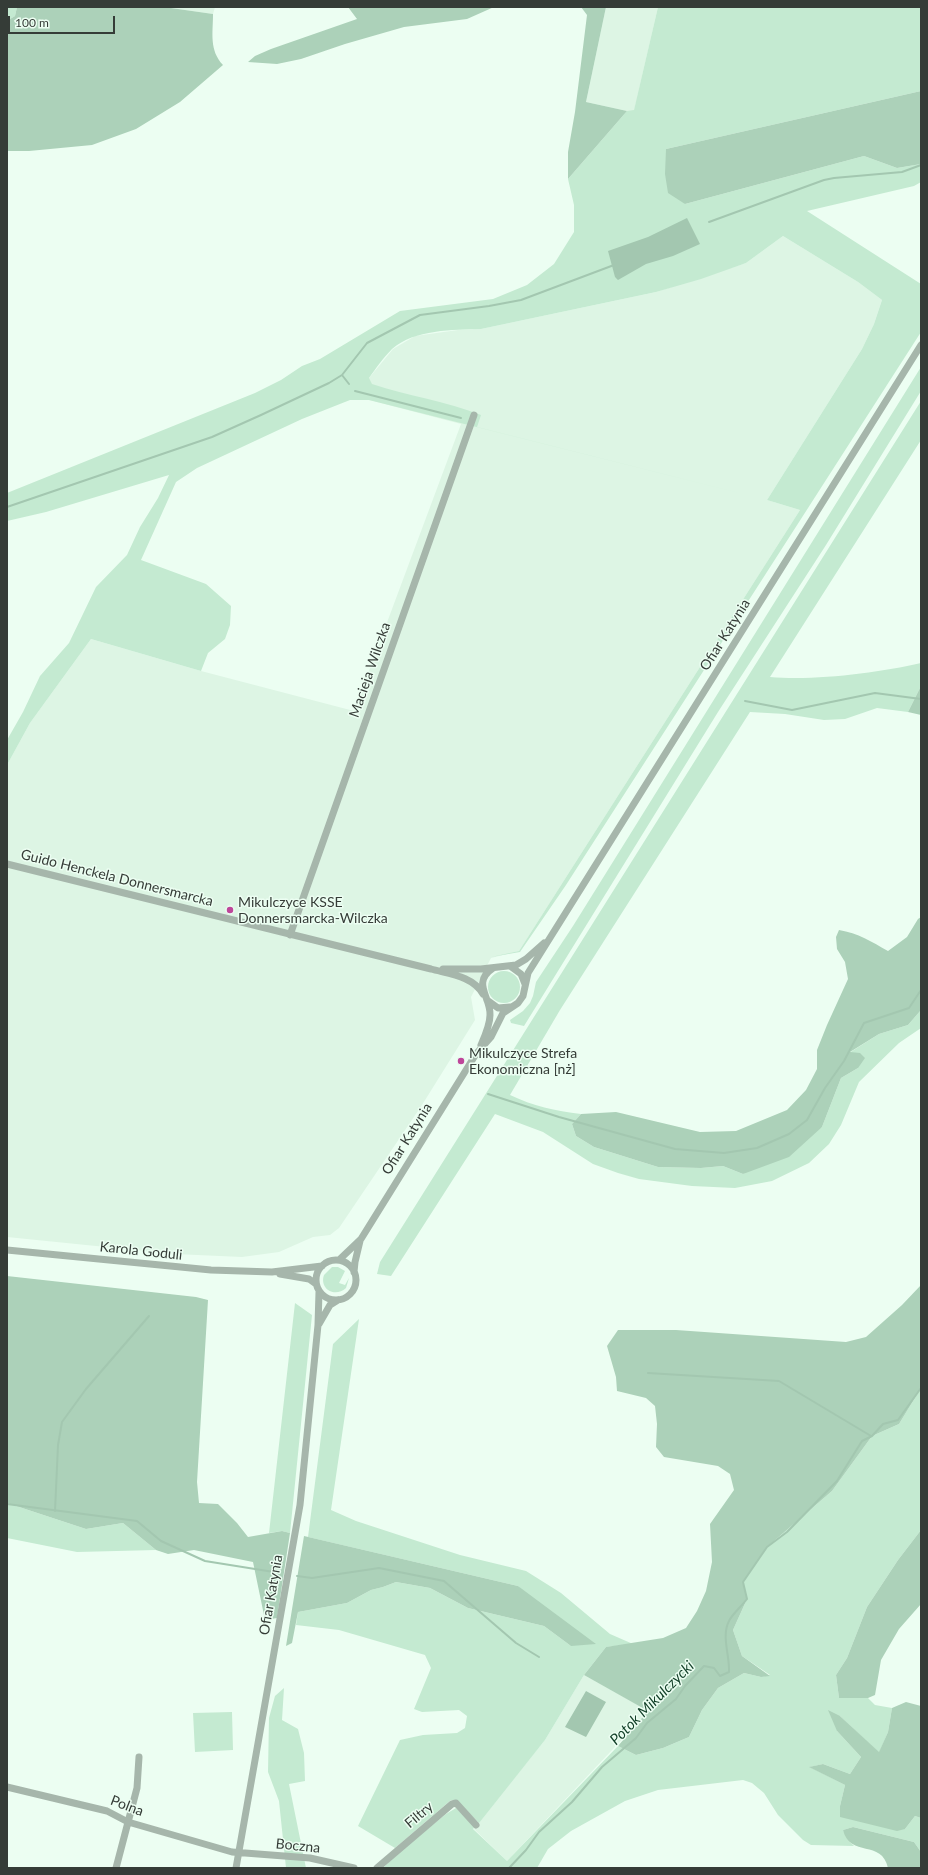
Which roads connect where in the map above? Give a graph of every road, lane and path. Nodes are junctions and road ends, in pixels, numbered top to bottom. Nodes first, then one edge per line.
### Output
1 (921, 345) edge
2 (474, 415) dead end
3 (7, 864) edge
4 (290, 934) junction
5 (549, 938) junction
6 (510, 966) junction
7 (495, 967) junction
8 (431, 969) junction
9 (525, 984) junction
10 (485, 997) junction
11 (512, 1007) junction
12 (476, 1054) junction
13 (361, 1239) junction
14 (7, 1250) edge
15 (339, 1260) junction
16 (322, 1266) junction
17 (272, 1272) junction
18 (354, 1272) junction
19 (316, 1284) junction
20 (319, 1292) junction
21 (339, 1300) junction
22 (318, 1325) junction
23 (139, 1757) dead end
24 (7, 1787) edge
25 (128, 1822) junction
26 (476, 1825) dead end
27 (238, 1853) junction
28 (116, 1868) edge
29 (236, 1868) edge
30 (354, 1868) edge
31 (377, 1868) edge

1 - 5 street, Ofiar Katynia
2 - 4 street, Macieja Wilczka
3 - 4 street, Guido Henckela Donnersmarcka
4 - 8 street, Guido Henckela Donnersmarcka
5 - 6 street, Ofiar Katynia
5 - 9 street, Ofiar Katynia
6 - 7 street, Ofiar Katynia
6 - 9 street
7 - 8 street, Guido Henckela Donnersmarcka
7 - 10 street, Ofiar Katynia
8 - 10 street, Guido Henckela Donnersmarcka
9 - 11 street, Ofiar Katynia
10 - 11 street
10 - 12 street, Ofiar Katynia
11 - 12 street, Ofiar Katynia
12 - 13 street, Ofiar Katynia
13 - 15 street, Ofiar Katynia
13 - 18 street, Ofiar Katynia
14 - 17 street, Karola Goduli
15 - 16 street
15 - 18 street
16 - 17 street, Karola Goduli
16 - 19 street
17 - 19 street, Karola Goduli
18 - 21 street
19 - 20 street
20 - 21 street
20 - 22 street, Ofiar Katynia
21 - 22 street, Ofiar Katynia
22 - 27 street, Ofiar Katynia
23 - 25 street
24 - 25 street, Polna
25 - 27 street, Polna
25 - 28 street
26 - 31 street, Filtry
27 - 29 street, Ofiar Katynia
27 - 30 street, Boczna

